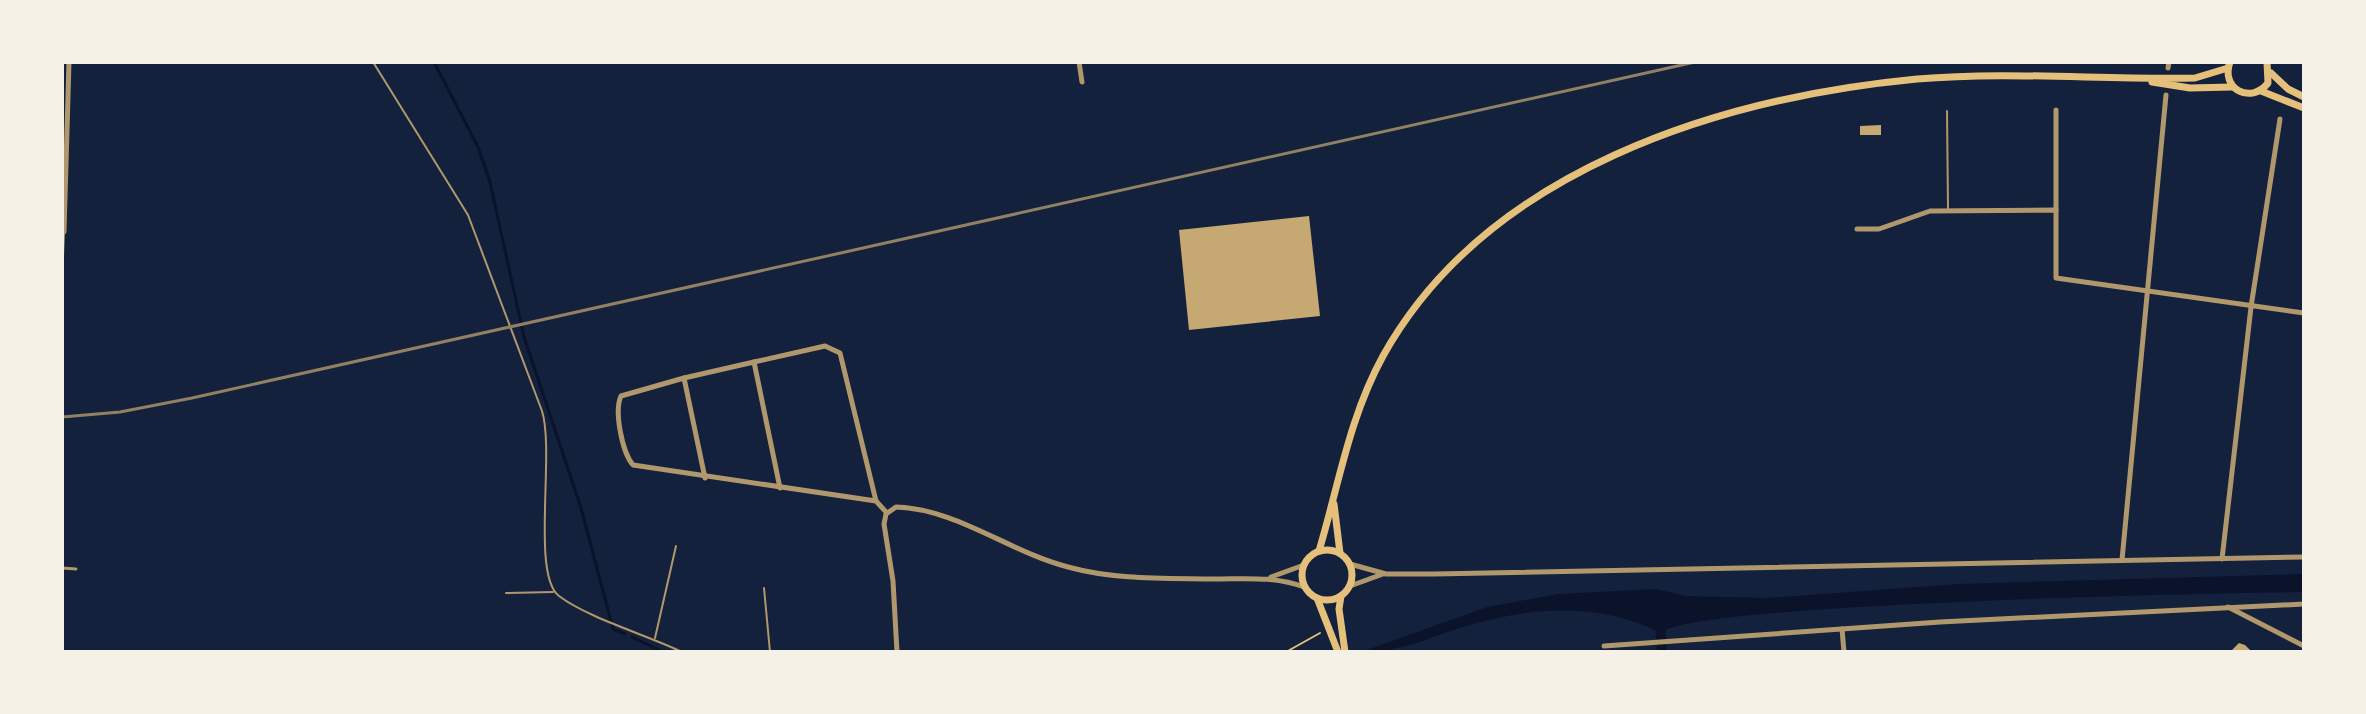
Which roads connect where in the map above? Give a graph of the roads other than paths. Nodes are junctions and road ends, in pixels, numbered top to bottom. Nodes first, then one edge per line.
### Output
1 (69, 62) edge
2 (373, 62) edge
3 (1079, 62) edge
4 (2267, 62) edge
5 (2229, 65) edge
6 (2270, 72) junction
7 (2142, 79) junction
8 (1082, 82) dead end
9 (2232, 87) junction
10 (2261, 91) junction
11 (2166, 95) dead end
12 (2304, 97) edge
13 (2304, 108) edge
14 (2056, 110) dead end
15 (1947, 111) dead end
16 (2280, 119) dead end
17 (64, 186) edge
18 (1948, 209) junction
19 (2056, 210) junction
20 (1857, 229) dead end
21 (64, 232) edge
22 (62, 281) edge
23 (2147, 293) junction
24 (2251, 307) junction
25 (2304, 313) edge
26 (754, 362) junction
27 (684, 378) junction
28 (705, 478) junction
29 (780, 488) junction
30 (1334, 498) junction
31 (876, 501) junction
32 (887, 513) junction
33 (676, 546) dead end
34 (1319, 551) junction
35 (1340, 553) junction
36 (2304, 557) edge
37 (2222, 559) junction
38 (2122, 560) junction
39 (1350, 564) junction
40 (1304, 565) junction
41 (62, 568) edge
42 (76, 569) dead end
43 (1386, 574) junction
44 (1270, 578) junction
45 (1350, 586) junction
46 (1304, 587) junction
47 (764, 588) dead end
48 (554, 591) junction
49 (506, 593) dead end
50 (1341, 596) junction
51 (1317, 598) junction
52 (2304, 604) edge
53 (2227, 606) junction
54 (1842, 629) junction
55 (1338, 638) junction
56 (655, 639) junction
57 (1604, 646) dead end
58 (2304, 646) edge
59 (682, 652) edge
60 (770, 652) edge
61 (897, 652) edge
62 (1338, 652) edge
63 (1345, 652) edge
64 (1844, 652) edge

1 - 17 street
2 - 48 lane
3 - 8 street
4 - 6 main road
5 - 7 main road
5 - 9 main road
6 - 10 main road
6 - 12 main road
7 - 9 main road
7 - 30 main road
9 - 10 main road
10 - 13 main road
11 - 23 street
14 - 19 street
15 - 18 lane
16 - 24 street
17 - 21 street
18 - 19 street
18 - 20 street
19 - 23 street
21 - 22 lane
23 - 24 street
23 - 38 street
24 - 25 street
24 - 37 street
26 - 27 street
26 - 29 street
26 - 31 street
27 - 28 street
27 - 28 street
28 - 29 street
29 - 31 street
30 - 34 main road
30 - 35 main road
31 - 32 street
32 - 44 street
32 - 61 street
33 - 56 lane
34 - 35 main road
34 - 40 main road
35 - 39 main road
36 - 37 street
37 - 38 street
38 - 43 street
39 - 43 street
39 - 45 main road
40 - 44 street
40 - 46 main road
41 - 42 street
43 - 45 street
44 - 46 street
45 - 50 main road
46 - 51 main road
47 - 60 lane
48 - 49 lane
48 - 56 lane
50 - 51 main road
50 - 55 main road
51 - 55 main road
52 - 53 street
53 - 54 street
53 - 58 street
54 - 57 street
54 - 64 street
55 - 62 main road
55 - 63 main road
56 - 59 lane

